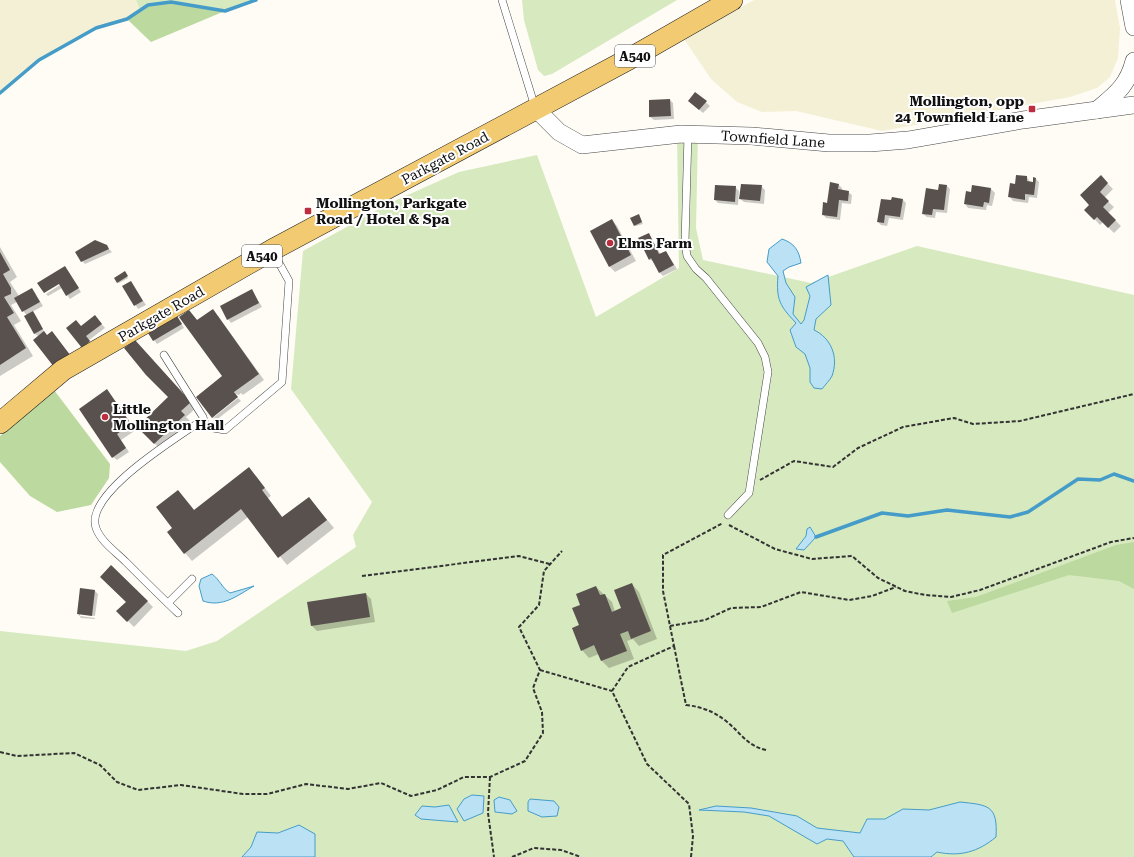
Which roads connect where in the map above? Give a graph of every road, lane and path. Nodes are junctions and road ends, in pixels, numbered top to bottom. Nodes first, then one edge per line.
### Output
1 (502, 0) edge
2 (732, 0) edge
3 (1129, 0) edge
4 (1134, 27) edge
5 (1134, 61) edge
6 (1134, 105) edge
7 (536, 109) junction
8 (1097, 110) junction
9 (688, 134) junction
10 (272, 250) junction
11 (164, 355) dead end
12 (1134, 394) edge
13 (0, 423) edge
14 (206, 427) junction
15 (752, 479) junction
16 (728, 515) dead end
17 (1134, 538) edge
18 (562, 550) dead end
19 (550, 564) junction
20 (362, 576) dead end
21 (192, 579) dead end
22 (896, 587) junction
23 (168, 603) junction
24 (178, 613) dead end
25 (670, 626) junction
26 (674, 646) junction
27 (540, 670) junction
28 (612, 691) junction
29 (766, 750) dead end
30 (0, 752) edge
31 (490, 777) junction
32 (494, 857) edge
33 (512, 857) edge
34 (581, 857) edge
35 (691, 857) edge

1 - 7 lane, Townfield Lane
2 - 7 main road, Parkgate Road / A540
3 - 4 street
5 - 8 street
6 - 8 street, Townfield Lane
7 - 9 street, Townfield Lane
7 - 10 main road, Parkgate Road / A540
8 - 9 street, Townfield Lane
9 - 15 lane
10 - 13 main road, Parkgate Road / A540
10 - 14 lane
11 - 14 lane
12 - 15 path
14 - 23 lane
15 - 16 lane
17 - 22 path
18 - 19 path
19 - 20 path
19 - 27 path
21 - 23 lane
22 - 25 path
22 - 25 path
23 - 24 lane
25 - 26 path
26 - 28 path
26 - 29 path
27 - 28 path
27 - 31 path
28 - 35 path
30 - 31 path
31 - 32 path
33 - 34 path

